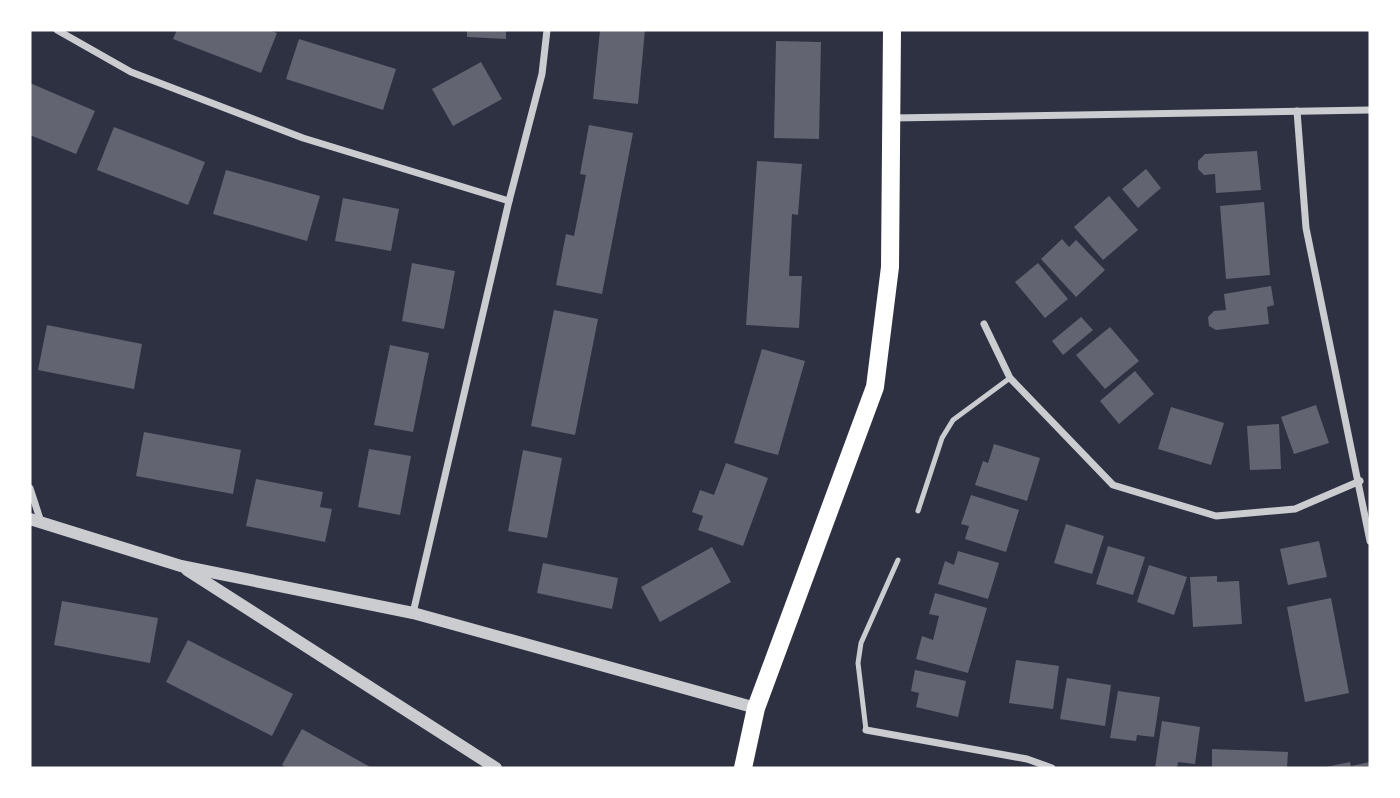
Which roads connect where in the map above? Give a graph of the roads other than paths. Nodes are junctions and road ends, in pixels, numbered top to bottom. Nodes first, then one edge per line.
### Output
1 (57, 30) edge
2 (547, 30) edge
3 (892, 30) edge
4 (1370, 110) edge
5 (1297, 111) junction
6 (891, 118) junction
7 (509, 201) junction
8 (984, 324) dead end
9 (1010, 377) junction
10 (1360, 481) junction
11 (30, 488) edge
12 (918, 511) dead end
13 (36, 521) edge
14 (1370, 541) edge
15 (898, 560) dead end
16 (181, 566) junction
17 (413, 613) junction
18 (756, 708) junction
19 (866, 730) joint
20 (496, 768) edge
21 (743, 768) edge
22 (1052, 768) edge

1 - 7 street
2 - 7 street
3 - 6 main road
4 - 5 street
5 - 6 street
5 - 10 street
6 - 18 main road
7 - 17 street
8 - 9 street
9 - 10 street
9 - 12 lane
10 - 14 street
11 - 13 street
13 - 16 street
15 - 19 lane
16 - 17 street
16 - 20 street
17 - 18 street
18 - 21 main road
19 - 22 street

